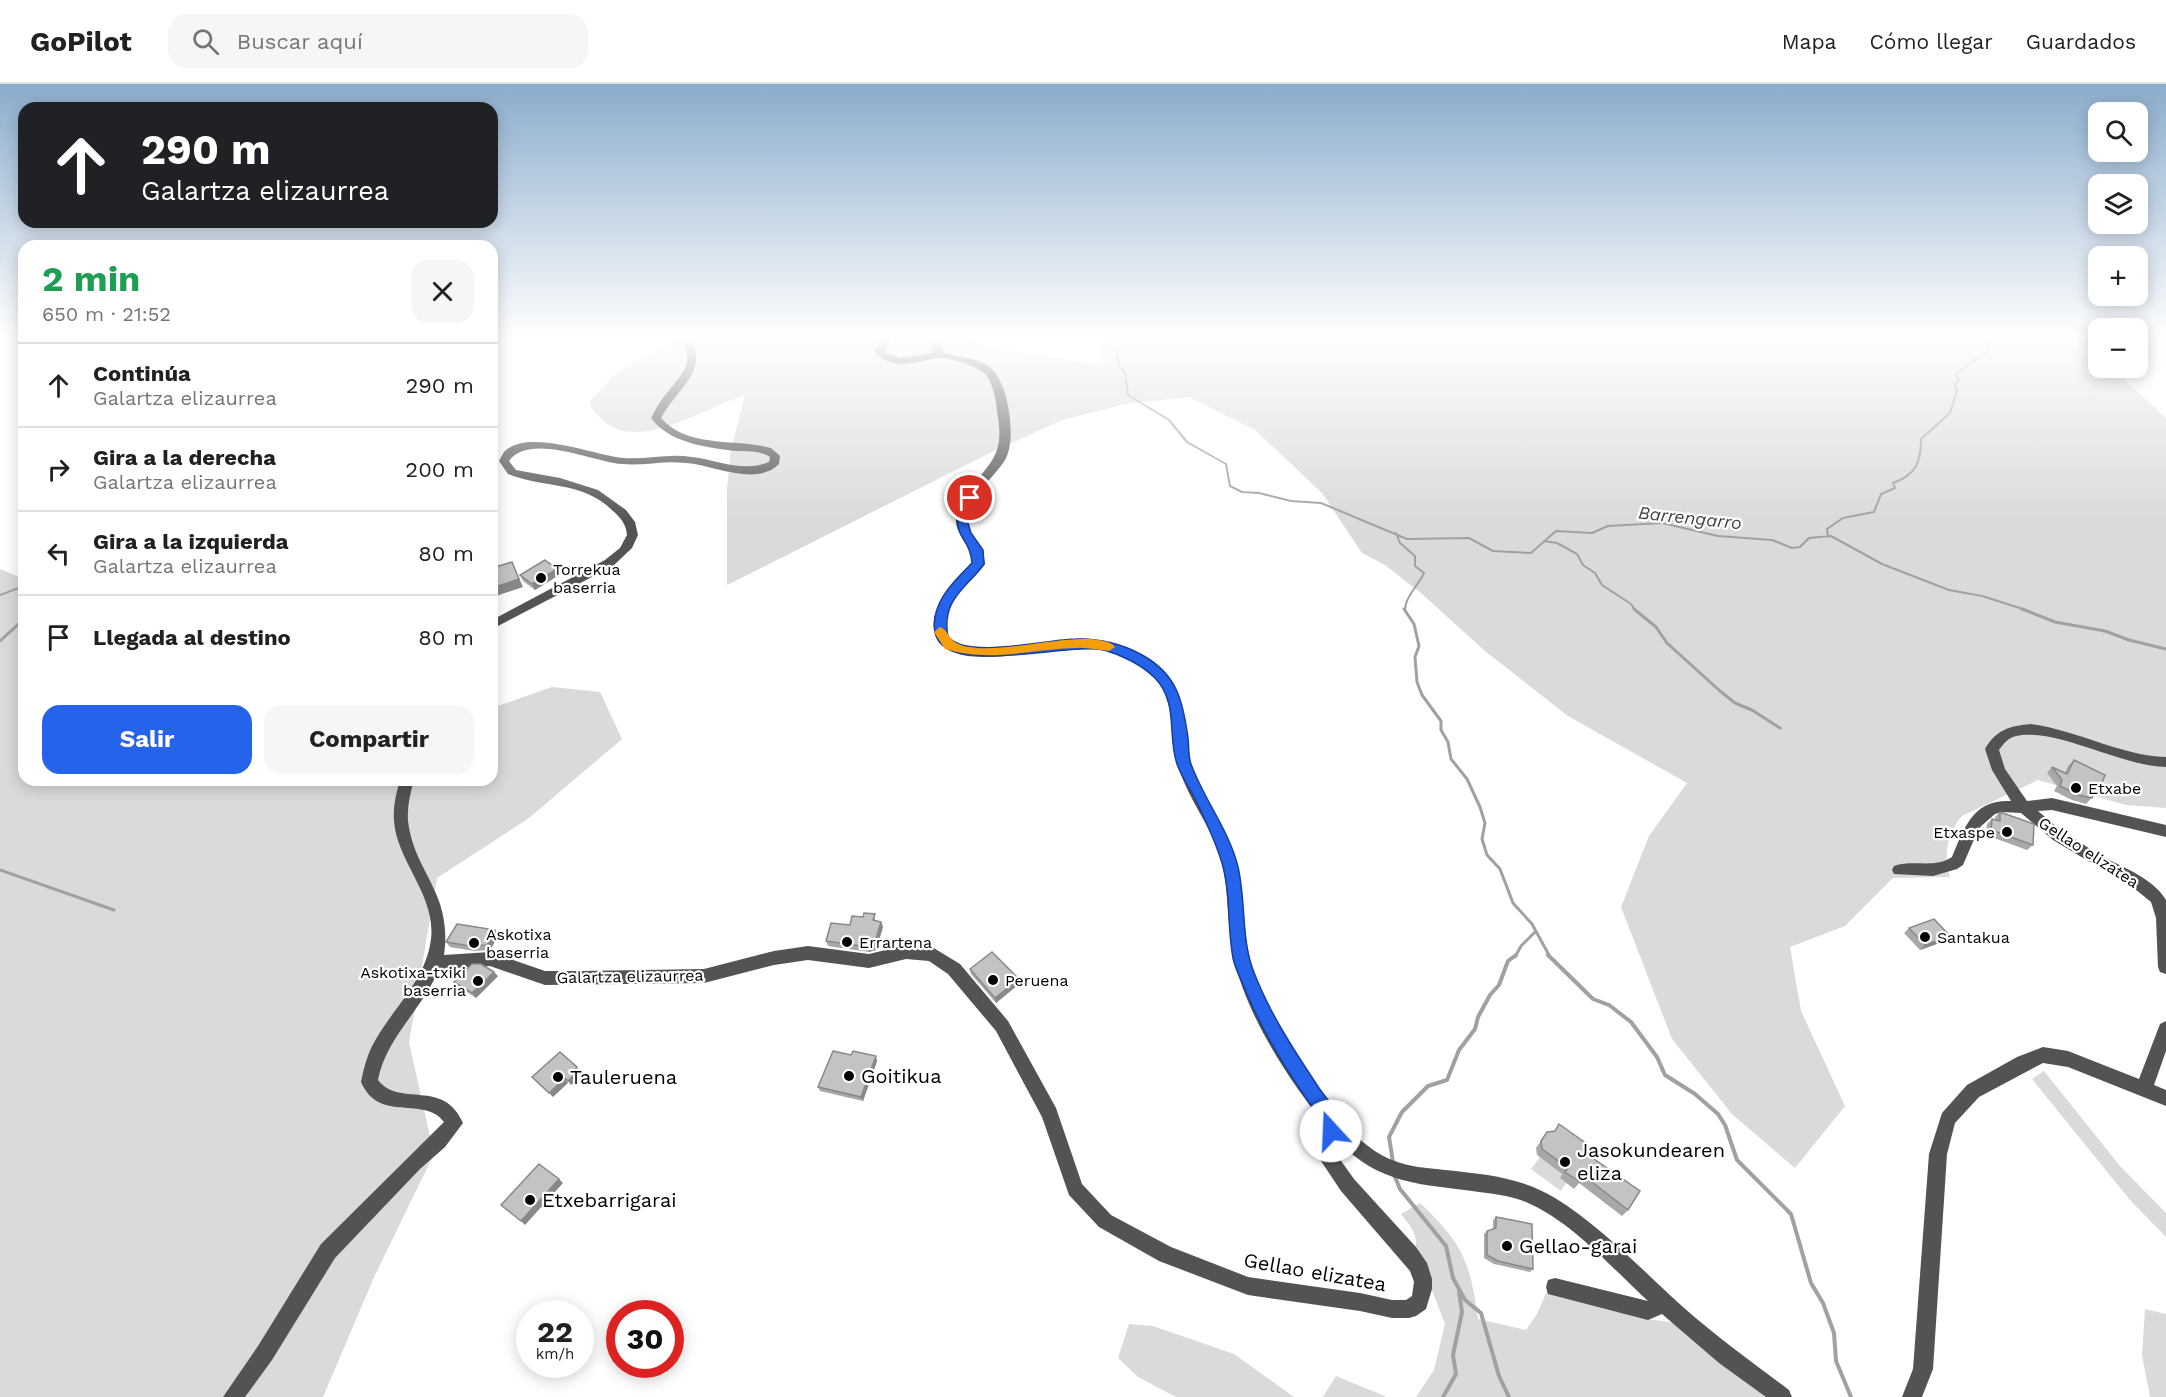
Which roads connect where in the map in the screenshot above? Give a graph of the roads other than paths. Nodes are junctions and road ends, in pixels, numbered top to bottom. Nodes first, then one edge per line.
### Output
1 (668, 398) edge
2 (999, 398) edge
3 (498, 622) edge
4 (2166, 762) edge
5 (405, 786) edge
6 (2023, 807) junction
7 (2166, 831) edge
8 (1899, 870) dead end
9 (435, 962) junction
10 (2166, 967) edge
11 (2166, 1029) edge
12 (1006, 1033) joint
13 (2144, 1089) junction
14 (2166, 1098) edge
15 (1334, 1122) junction
16 (1555, 1287) dead end
17 (1665, 1304) junction
18 (233, 1397) edge
19 (1782, 1397) edge
20 (1912, 1397) edge

1 - 3 street
2 - 15 street
4 - 6 street, Gellao elizatea
5 - 9 street
6 - 7 street, Gellao elizatea
6 - 8 street, Gellao elizatea
6 - 10 street, Gellao elizatea
9 - 12 street, Galartza elizaurrea
9 - 18 street
11 - 13 street
12 - 15 street, Gellao elizatea
13 - 14 street
13 - 20 street
15 - 17 street
16 - 17 street
17 - 19 street

